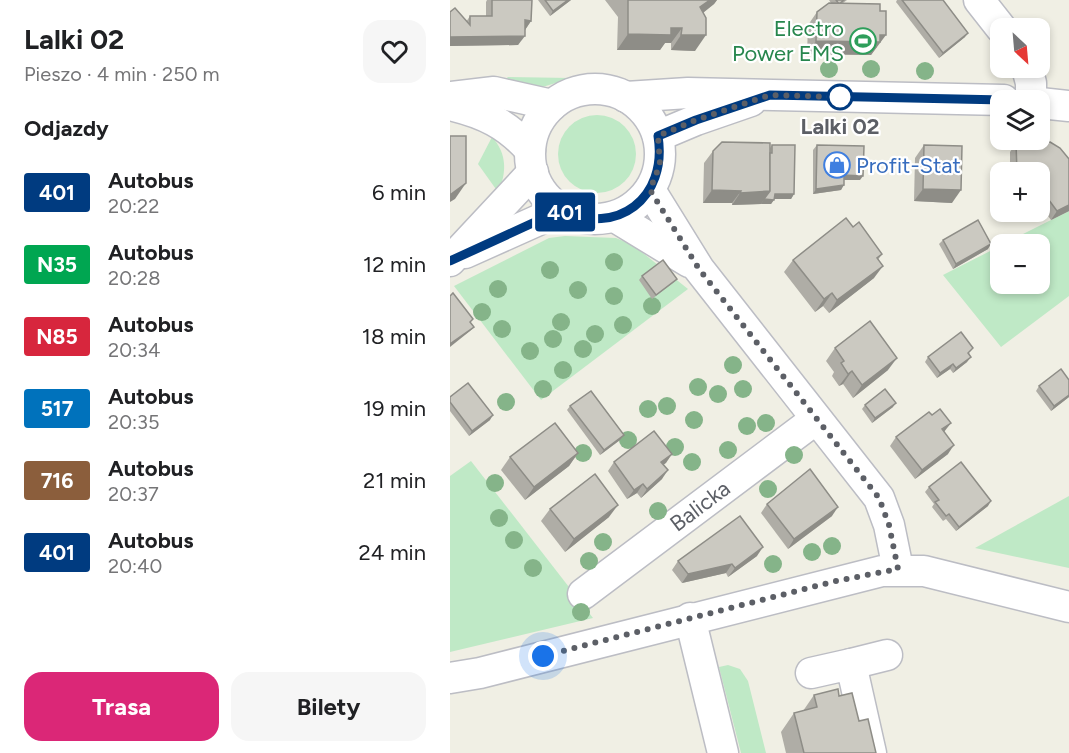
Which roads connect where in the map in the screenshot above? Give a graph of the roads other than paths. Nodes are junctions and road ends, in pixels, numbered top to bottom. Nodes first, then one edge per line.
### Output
1 (980, 0) edge
2 (994, 18) edge
3 (770, 95) junction
4 (450, 97) edge
5 (626, 97) junction
6 (990, 100) edge
7 (1050, 104) edge
8 (450, 105) edge
9 (552, 105) junction
10 (1069, 106) edge
11 (658, 136) junction
12 (531, 161) junction
13 (650, 190) junction
14 (561, 210) junction
15 (615, 217) junction
16 (452, 259) edge
17 (699, 269) junction
18 (816, 418) junction
19 (898, 569) junction
20 (583, 594) dead end
21 (1069, 607) edge
22 (690, 618) junction
23 (887, 655) dead end
24 (851, 664) junction
25 (811, 673) dead end
26 (450, 678) edge
27 (723, 753) edge
28 (872, 753) edge

1 - 2 street
3 - 5 street
3 - 6 street
3 - 11 street
4 - 9 street
5 - 9 street
5 - 11 street
7 - 10 street
8 - 12 street
9 - 12 street
11 - 13 street
12 - 14 street
12 - 16 street
13 - 15 street
13 - 17 street
14 - 15 street
14 - 16 street
15 - 17 street
17 - 18 street
18 - 19 street
18 - 20 street, Balicka
19 - 21 street
19 - 22 street
22 - 26 street
22 - 27 street
23 - 24 street
24 - 25 street
24 - 28 street

